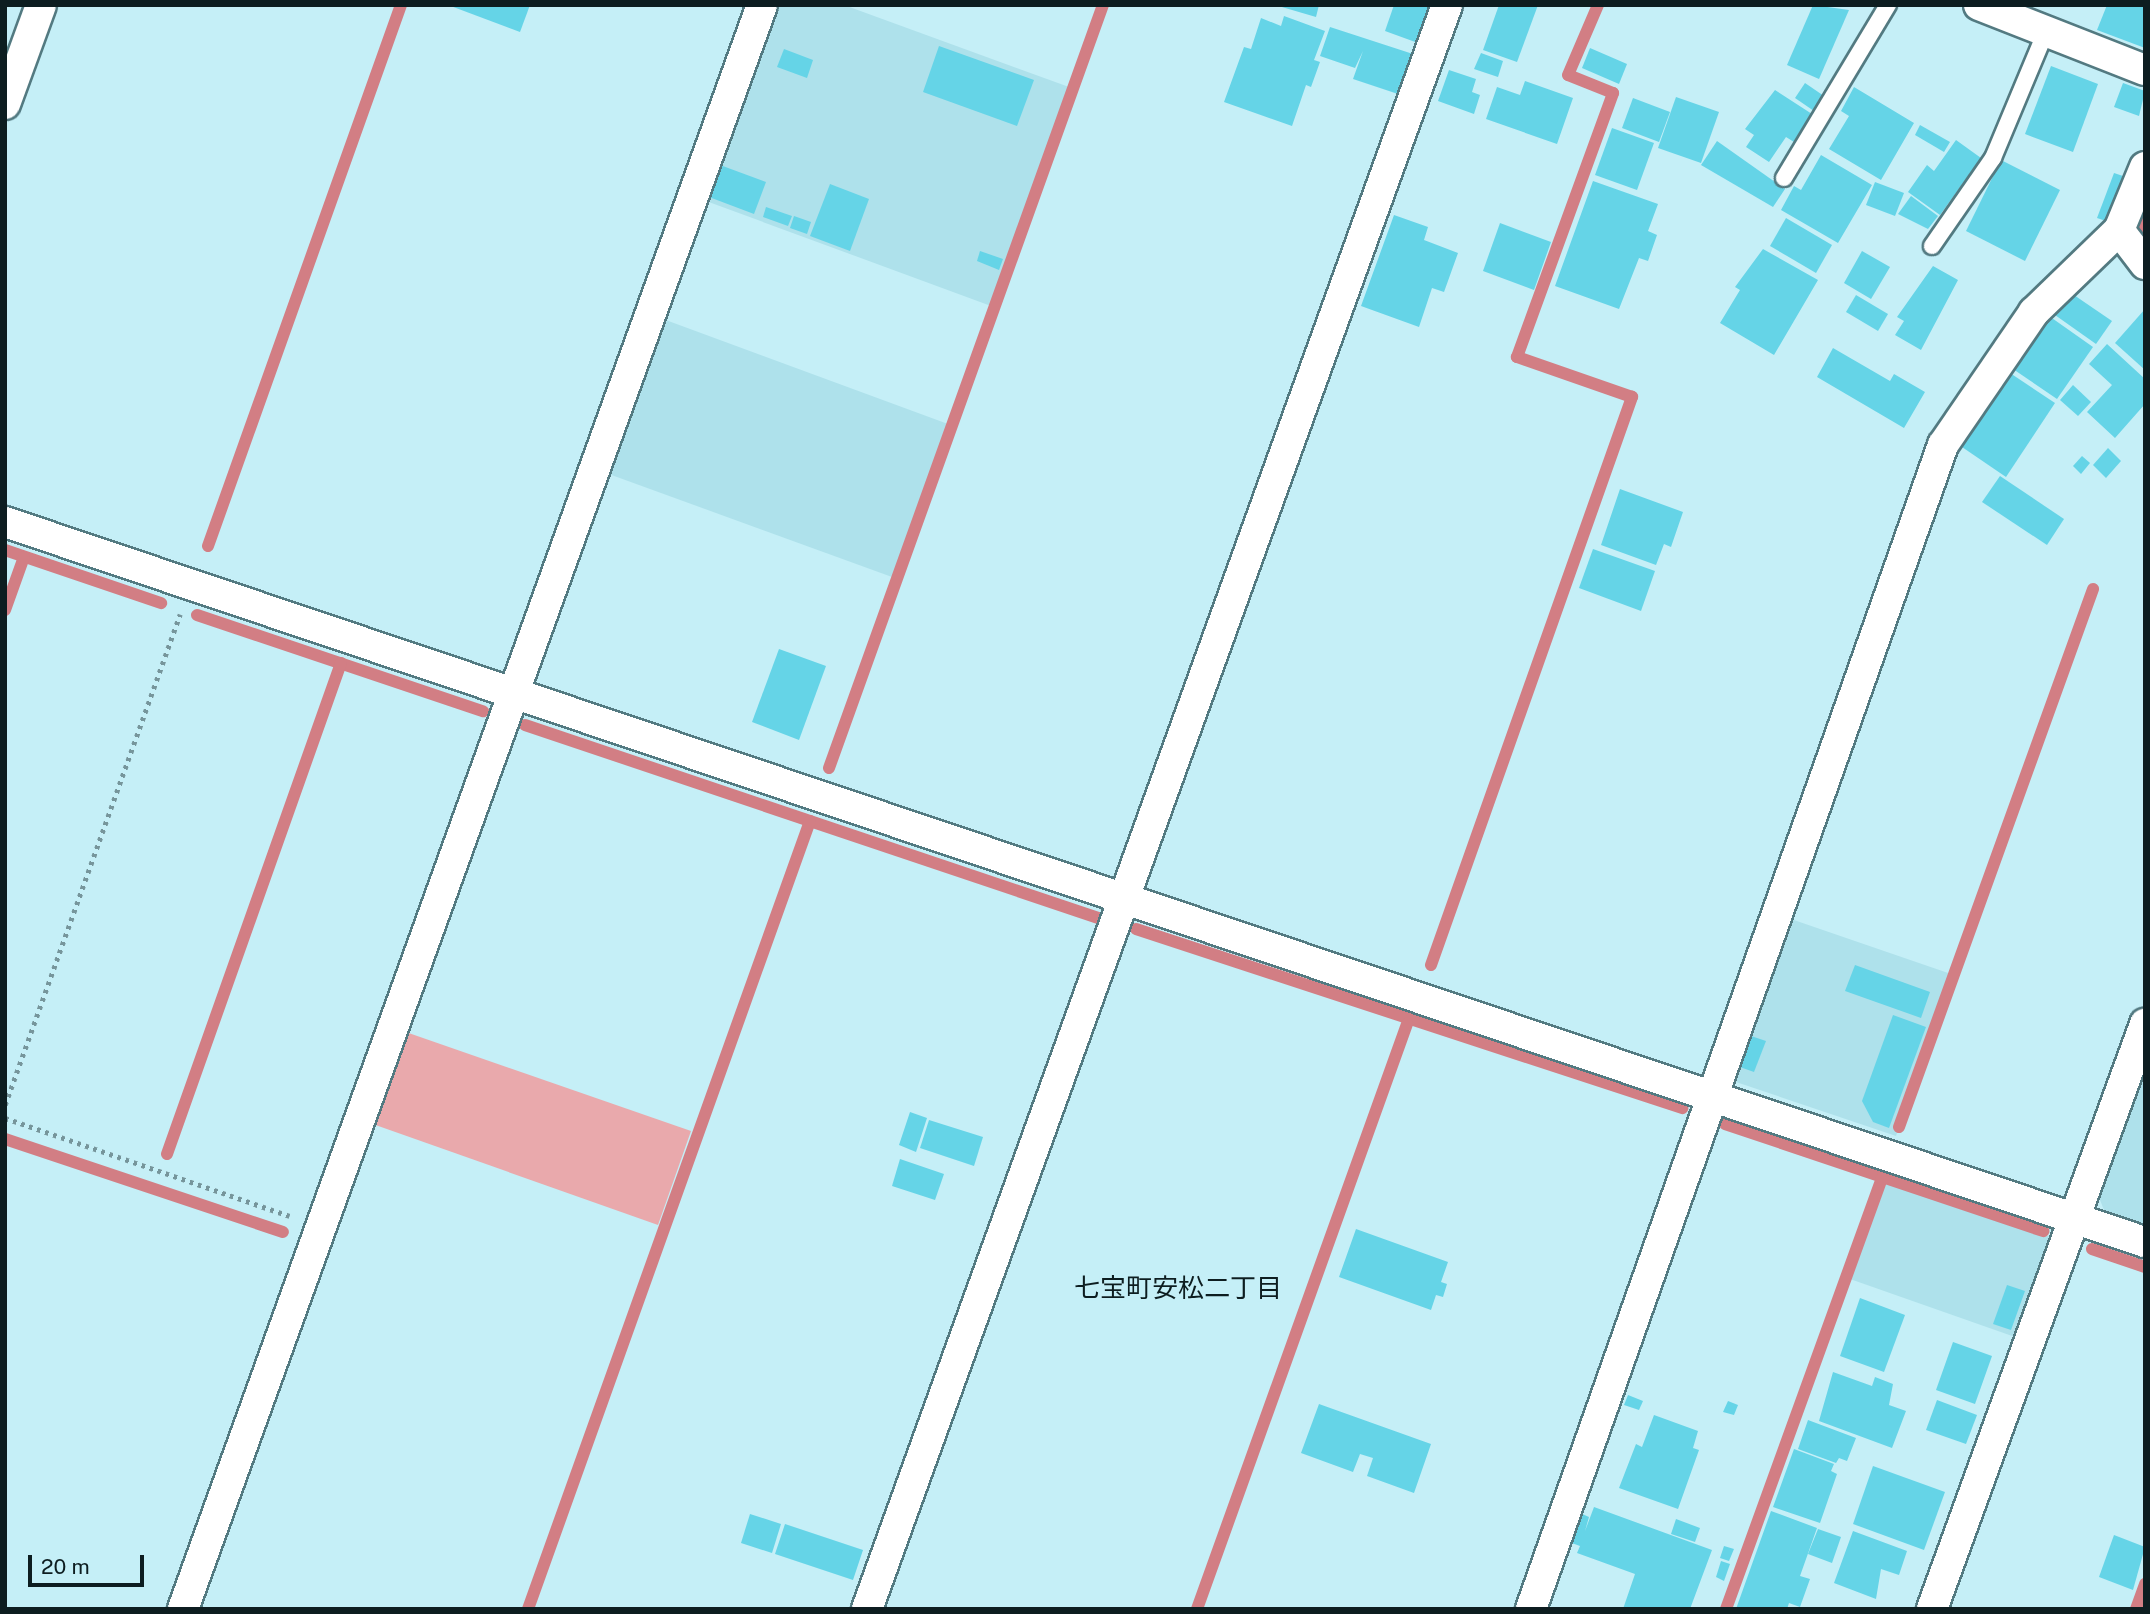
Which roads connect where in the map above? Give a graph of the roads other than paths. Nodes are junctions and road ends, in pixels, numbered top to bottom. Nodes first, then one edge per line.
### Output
1 (41, 5) edge
2 (762, 5) edge
3 (1447, 5) edge
4 (1888, 5) edge
5 (1979, 5) edge
6 (2046, 31) junction
7 (2145, 70) edge
8 (5, 104) edge
9 (2145, 167) edge
10 (1784, 178) dead end
11 (2119, 230) junction
12 (1931, 246) dead end
13 (2145, 264) edge
14 (5, 522) edge
15 (514, 692) junction
16 (1123, 900) junction
17 (2145, 1024) edge
18 (1712, 1097) junction
19 (2077, 1219) junction
20 (2145, 1242) edge
21 (183, 1609) edge
22 (867, 1609) edge
23 (1531, 1609) edge
24 (1932, 1609) edge

1 - 8 street
2 - 15 street
3 - 16 street
4 - 10 lane
5 - 6 street
6 - 7 street
6 - 12 lane
9 - 11 street
11 - 13 street
11 - 18 street
14 - 15 street
15 - 16 street
15 - 21 street
16 - 18 street
16 - 22 street
17 - 19 street
18 - 19 street
18 - 23 street
19 - 20 street
19 - 24 street

